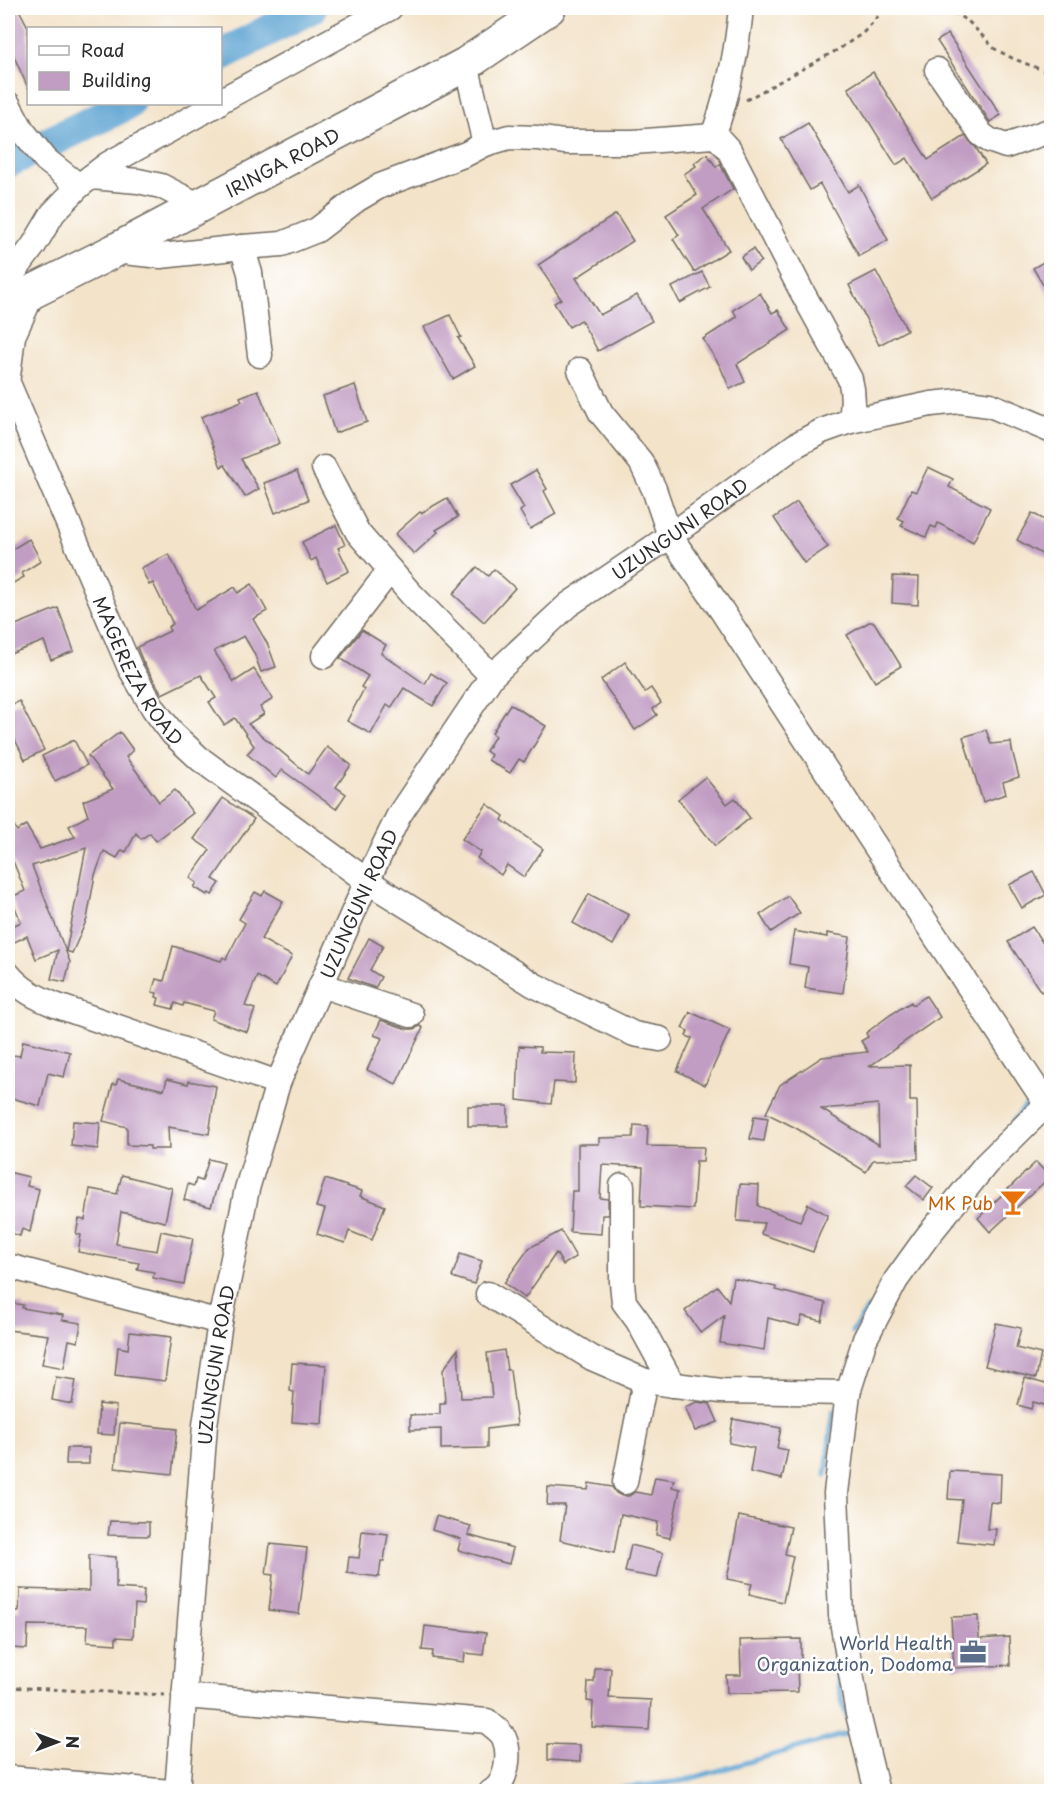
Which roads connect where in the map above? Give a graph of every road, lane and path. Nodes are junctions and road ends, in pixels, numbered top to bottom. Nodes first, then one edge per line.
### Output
1 (390, 8) edge
2 (549, 8) edge
3 (741, 8) edge
4 (893, 8) edge
5 (945, 8) edge
6 (466, 64) junction
7 (937, 69) dead end
8 (1052, 74) edge
9 (222, 101) edge
10 (8, 104) edge
11 (215, 105) edge
12 (717, 125) junction
13 (1052, 130) edge
14 (485, 144) junction
15 (85, 181) junction
16 (200, 206) junction
17 (242, 247) junction
18 (114, 251) junction
19 (16, 292) edge
20 (260, 355) dead end
21 (580, 370) dead end
22 (8, 376) edge
23 (8, 383) edge
24 (850, 421) junction
25 (1052, 431) edge
26 (324, 468) dead end
27 (670, 536) junction
28 (390, 570) junction
29 (324, 656) dead end
30 (492, 676) junction
31 (367, 881) junction
32 (8, 974) edge
33 (321, 985) junction
34 (411, 1015) dead end
35 (660, 1039) dead end
36 (278, 1083) junction
37 (1049, 1101) edge
38 (622, 1186) dead end
39 (8, 1266) edge
40 (488, 1294) dead end
41 (220, 1322) junction
42 (645, 1381) junction
43 (673, 1384) junction
44 (848, 1393) junction
45 (626, 1482) dead end
46 (8, 1687) edge
47 (184, 1696) junction
48 (8, 1778) edge
49 (171, 1791) edge
50 (177, 1791) edge
51 (491, 1791) edge
52 (877, 1791) edge

1 - 9 street
2 - 6 highway, IRINGA ROAD
3 - 12 street
4 - 12 path
5 - 8 path
6 - 14 street
6 - 16 highway, IRINGA ROAD
7 - 13 street
10 - 15 street
11 - 15 street
12 - 14 street
12 - 24 street
14 - 17 street
15 - 16 street
15 - 19 street
16 - 18 highway, IRINGA ROAD
17 - 18 street
17 - 20 street
18 - 19 highway, IRINGA ROAD
19 - 22 street
21 - 27 street
23 - 31 street, MAGEREZA ROAD
24 - 25 street, UZUNGUNI ROAD
24 - 27 street, UZUNGUNI ROAD
26 - 28 street
27 - 30 street, UZUNGUNI ROAD
27 - 37 street
28 - 29 street
28 - 30 street
30 - 31 street, UZUNGUNI ROAD
31 - 33 street, UZUNGUNI ROAD
31 - 35 street, MAGEREZA ROAD
32 - 36 street
33 - 34 street
33 - 36 street, UZUNGUNI ROAD
36 - 41 street, UZUNGUNI ROAD
37 - 44 street
38 - 43 street
39 - 41 street
40 - 42 street
41 - 47 street, UZUNGUNI ROAD
42 - 43 street
42 - 45 street
43 - 44 street
44 - 52 street
46 - 47 path
47 - 50 street, UZUNGUNI ROAD
47 - 51 street
48 - 49 street

